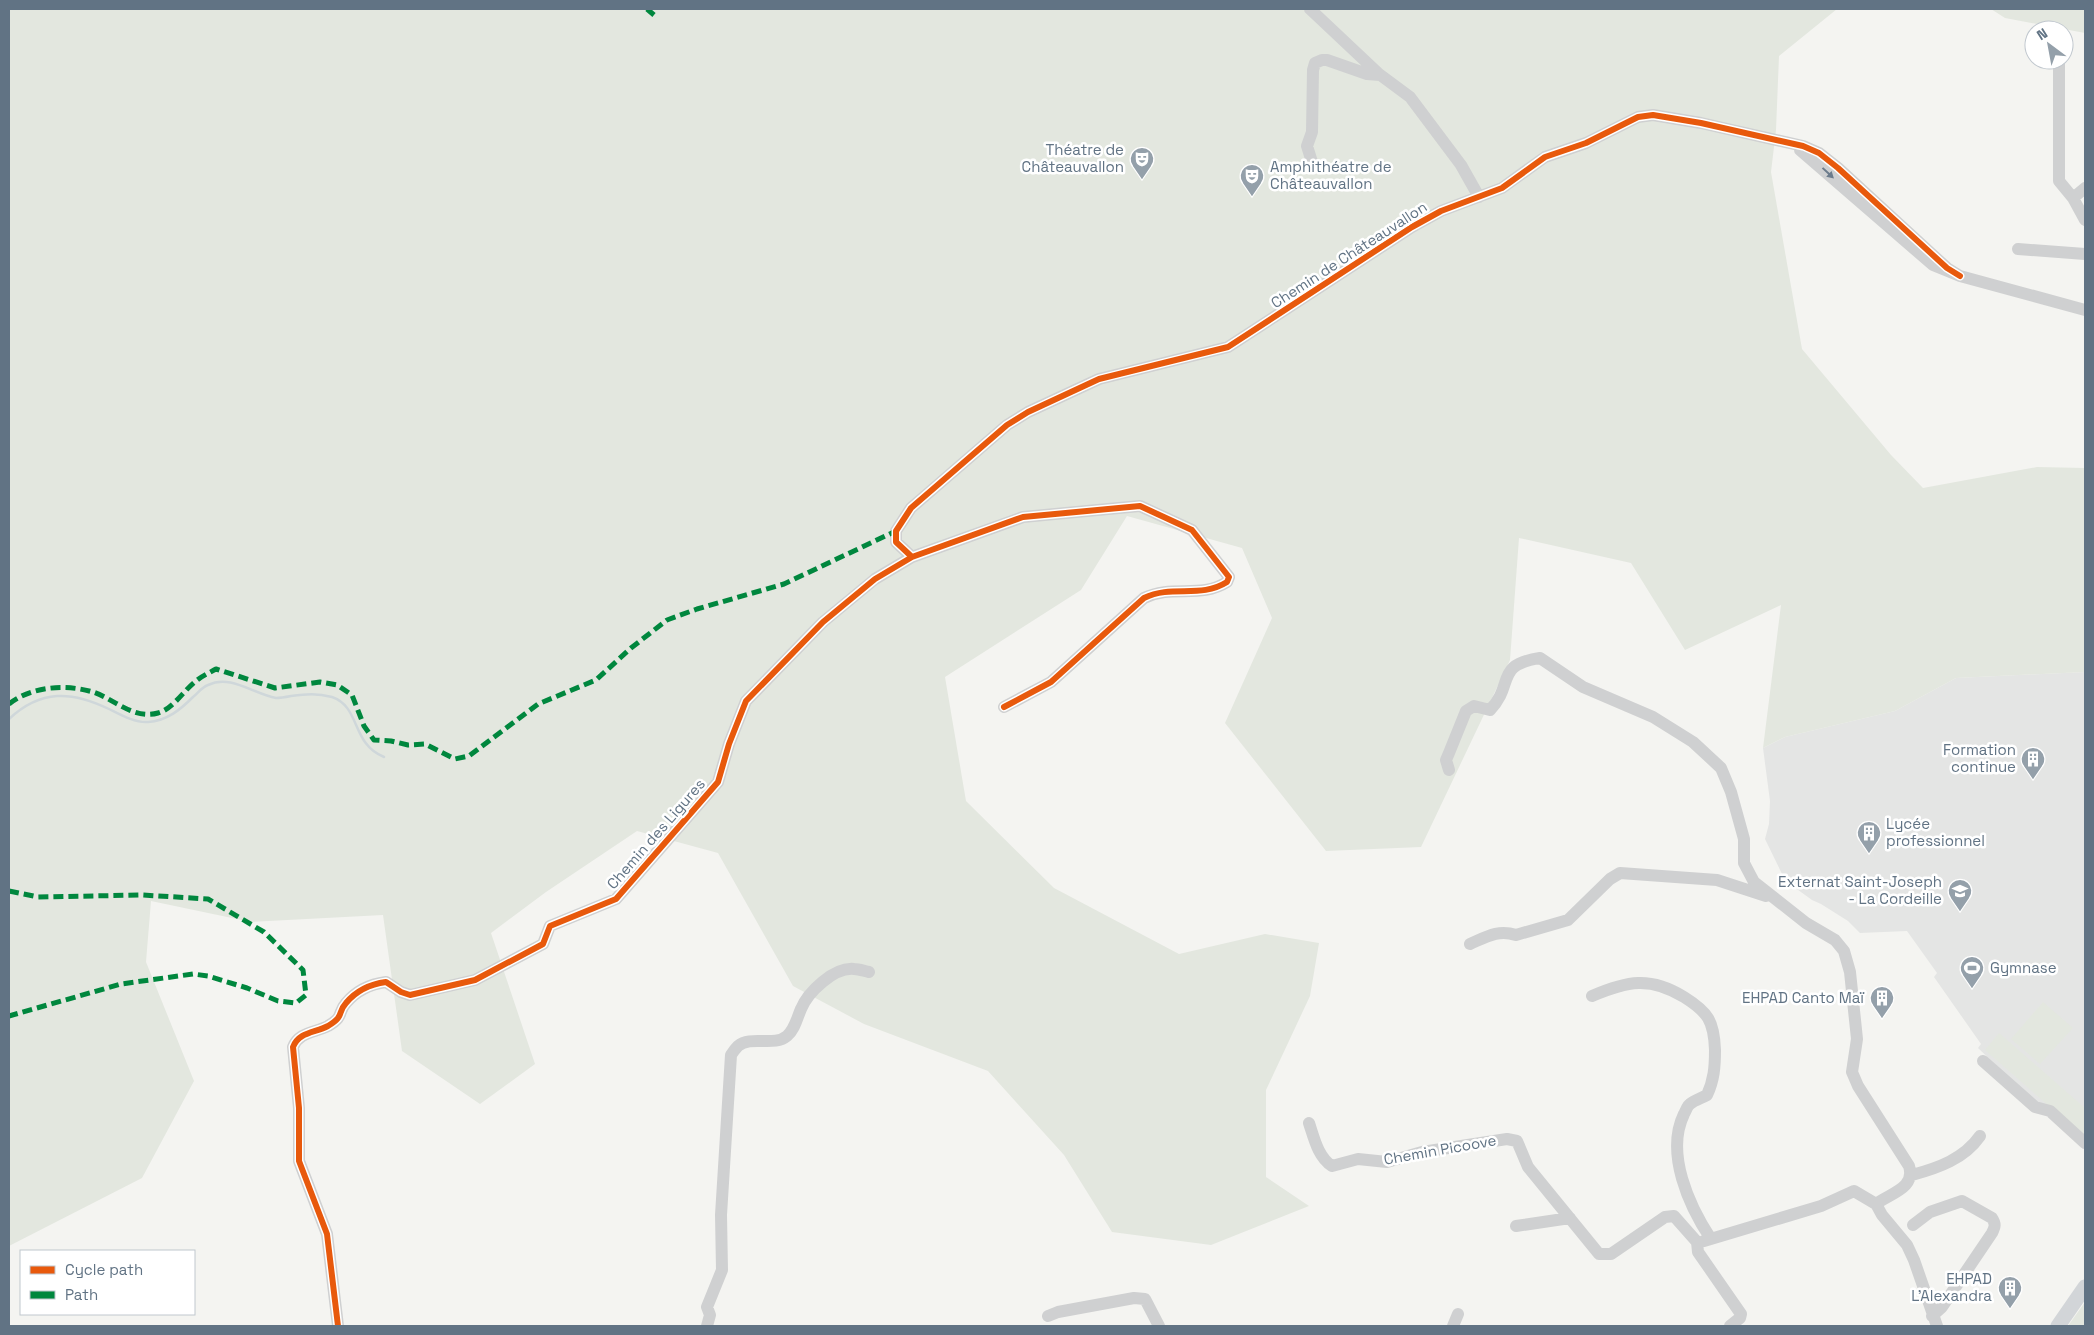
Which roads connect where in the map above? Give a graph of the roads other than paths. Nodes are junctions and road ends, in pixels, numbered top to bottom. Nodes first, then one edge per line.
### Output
1 (1310, 9) edge
2 (2059, 70) edge
3 (1380, 75) junction
4 (1312, 162) dead end
5 (2085, 188) edge
6 (1479, 197) junction
7 (2073, 198) junction
8 (2085, 220) edge
9 (2018, 249) dead end
10 (2085, 254) edge
11 (2085, 310) edge
12 (912, 557) junction
13 (1004, 707) dead end
14 (1449, 770) dead end
15 (1776, 899) junction
16 (1470, 944) dead end
17 (869, 972) dead end
18 (1592, 996) dead end
19 (1983, 1061) dead end
20 (1309, 1122) dead end
21 (1980, 1136) dead end
22 (2085, 1143) edge
23 (1912, 1175) junction
24 (1876, 1204) junction
25 (1570, 1218) junction
26 (1913, 1225) dead end
27 (1516, 1226) dead end
28 (1711, 1239) junction
29 (1696, 1242) junction
30 (2085, 1287) edge
31 (1048, 1316) dead end
32 (1935, 1321) edge
33 (338, 1326) edge
34 (707, 1326) edge
35 (1159, 1326) edge
36 (1730, 1326) edge
37 (2058, 1326) edge

1 - 3 street
2 - 7 street
3 - 4 street
3 - 6 street
5 - 7 street
6 - 11 street, Chemin de Châteauvallon
6 - 12 street, Chemin de Châteauvallon
7 - 8 street
9 - 10 street
12 - 13 street, Chemin des Ligures
12 - 33 street, Chemin des Ligures
14 - 15 street
15 - 16 street
15 - 23 street
17 - 34 street
18 - 28 street
19 - 22 street
20 - 25 street, Chemin Picoove
21 - 23 street
23 - 24 street
24 - 28 street
24 - 32 street
25 - 27 street
25 - 29 street, Chemin Picoove
26 - 32 street
28 - 29 street
29 - 36 street
30 - 37 main road
31 - 35 street

